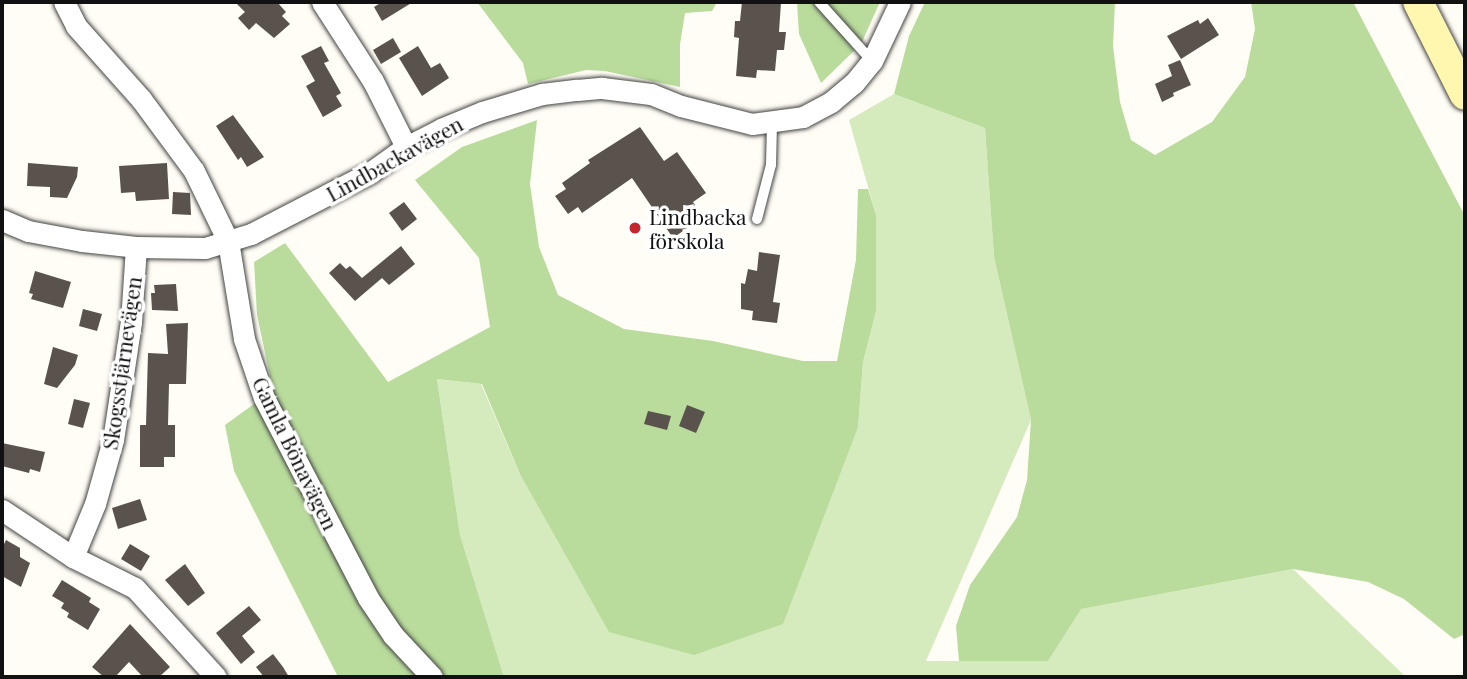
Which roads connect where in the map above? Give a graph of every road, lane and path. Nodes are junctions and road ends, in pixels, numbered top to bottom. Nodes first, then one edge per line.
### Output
1 (64, 2) edge
2 (322, 2) edge
3 (819, 2) edge
4 (900, 2) edge
5 (1418, 2) edge
6 (872, 61) junction
7 (1465, 95) edge
8 (772, 123) junction
9 (406, 147) junction
10 (757, 219) dead end
11 (2, 220) edge
12 (228, 242) junction
13 (136, 247) junction
14 (2, 510) edge
15 (73, 557) junction
16 (216, 677) edge
17 (432, 677) edge

1 - 12 street, Gamla Bönavägen
2 - 9 street
3 - 6 lane
4 - 6 street, Lindbackavägen
5 - 7 main road
6 - 8 street, Lindbackavägen
8 - 9 street, Lindbackavägen
8 - 10 lane
9 - 12 street, Lindbackavägen
11 - 13 street, Lindbackavägen
12 - 13 street, Lindbackavägen
12 - 17 street, Gamla Bönavägen
13 - 15 street, Skogsstjärnevägen
14 - 15 street
15 - 16 street

